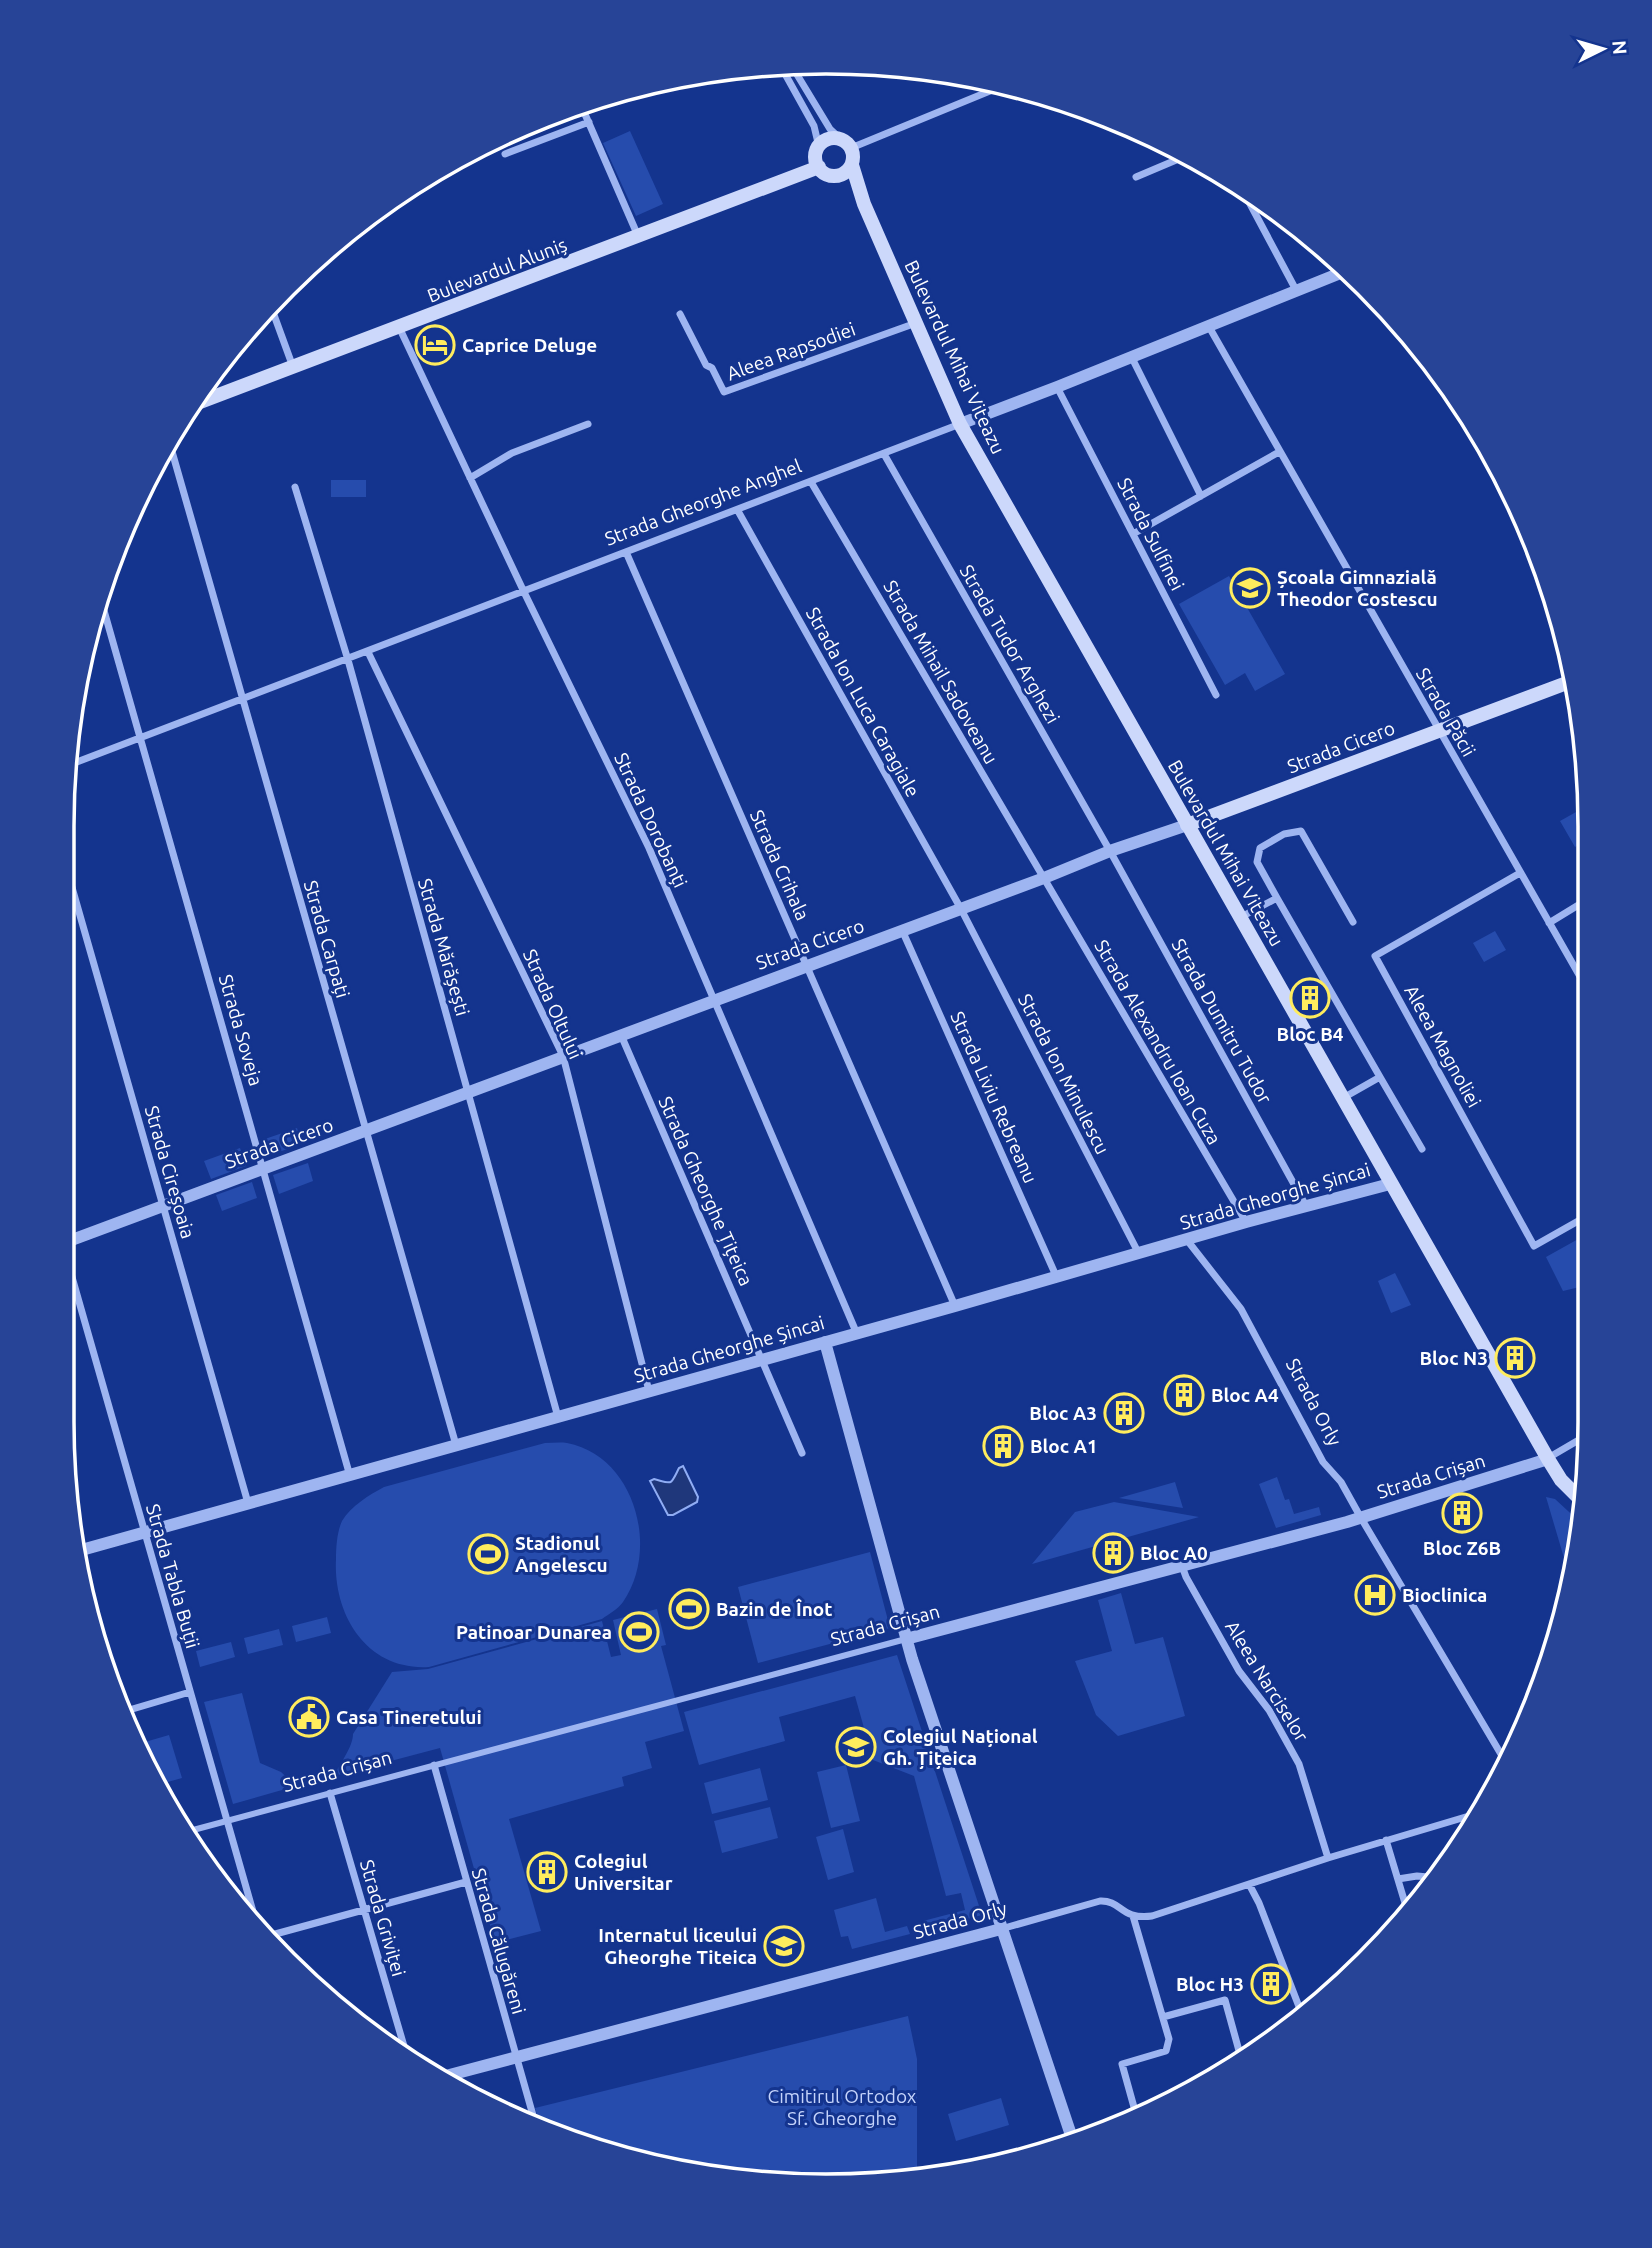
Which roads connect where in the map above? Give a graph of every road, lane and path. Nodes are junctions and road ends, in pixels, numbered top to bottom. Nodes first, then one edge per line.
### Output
1 (785, 75) edge
2 (797, 75) edge
3 (988, 91) edge
4 (585, 113) edge
5 (589, 122) junction
6 (846, 144) junction
7 (819, 147) junction
8 (505, 154) dead end
9 (1176, 160) edge
10 (852, 165) junction
11 (819, 167) junction
12 (832, 176) junction
13 (1136, 177) dead end
14 (864, 204) junction
15 (1250, 205) edge
16 (638, 237) junction
17 (1337, 274) edge
18 (1296, 290) junction
19 (680, 314) dead end
20 (274, 315) edge
21 (916, 323) junction
22 (1208, 325) junction
23 (399, 327) junction
24 (1132, 358) junction
25 (293, 367) junction
26 (1058, 387) junction
27 (206, 400) edge
28 (588, 424) dead end
29 (960, 424) junction
30 (1279, 452) junction
31 (172, 453) edge
32 (884, 454) junction
33 (470, 478) junction
34 (811, 482) junction
35 (295, 487) dead end
36 (1201, 496) junction
37 (738, 510) junction
38 (1133, 534) junction
39 (626, 552) junction
40 (524, 592) junction
41 (105, 612) edge
42 (368, 652) junction
43 (348, 660) junction
44 (1565, 684) edge
45 (1216, 695) dead end
46 (244, 699) junction
47 (1439, 730) junction
48 (142, 738) junction
49 (77, 762) edge
50 (1187, 825) junction
51 (1110, 851) junction
52 (1520, 873) junction
53 (1044, 878) junction
54 (74, 894) edge
55 (1277, 898) junction
56 (1578, 905) edge
57 (961, 909) junction
58 (1241, 918) junction
59 (1353, 922) dead end
60 (1549, 923) junction
61 (902, 930) junction
62 (807, 966) junction
63 (1578, 973) edge
64 (713, 1000) junction
65 (621, 1034) junction
66 (563, 1056) junction
67 (1380, 1077) junction
68 (468, 1092) junction
69 (1342, 1098) junction
70 (365, 1131) junction
71 (1422, 1149) dead end
72 (264, 1169) junction
73 (1390, 1184) junction
74 (163, 1206) junction
75 (1307, 1206) junction
76 (1578, 1221) edge
77 (1246, 1222) junction
78 (74, 1238) edge
79 (1187, 1240) junction
80 (1139, 1254) junction
81 (1057, 1278) junction
82 (74, 1284) edge
83 (955, 1306) junction
84 (857, 1334) junction
85 (825, 1342) junction
86 (762, 1359) junction
87 (649, 1391) junction
88 (558, 1417) junction
89 (1578, 1441) edge
90 (456, 1446) junction
91 (802, 1453) dead end
92 (1548, 1459) junction
93 (350, 1476) junction
94 (1575, 1494) edge
95 (248, 1503) junction
96 (1360, 1518) junction
97 (144, 1532) junction
98 (85, 1549) edge
99 (1182, 1566) junction
100 (906, 1639) junction
101 (190, 1692) junction
102 (131, 1710) edge
103 (1501, 1755) edge
104 (433, 1765) junction
105 (330, 1793) junction
106 (1466, 1817) edge
107 (227, 1821) junction
108 (194, 1830) edge
109 (1385, 1840) junction
110 (1328, 1858) junction
111 (1425, 1877) edge
112 (1398, 1879) junction
113 (466, 1882) junction
114 (1249, 1884) junction
115 (1405, 1902) edge
116 (252, 1908) edge
117 (364, 1910) junction
118 (1133, 1916) junction
119 (1001, 1929) junction
120 (275, 1934) edge
121 (1299, 2007) edge
122 (1163, 2017) junction
123 (404, 2045) edge
124 (1239, 2051) edge
125 (516, 2057) junction
126 (451, 2075) edge
127 (1135, 2108) edge
128 (533, 2115) edge
129 (1071, 2134) edge

1 - 7 street
2 - 6 street
3 - 6 street
4 - 5 street
5 - 8 street
5 - 16 street
6 - 7 main road
6 - 10 main road, Bulevardul Mihai Viteazu
7 - 11 main road
9 - 13 street
10 - 12 main road
10 - 14 main road, Bulevardul Mihai Viteazu
11 - 12 main road, Bulevardul Mihai Viteazu
11 - 16 main road, Bulevardul Aluniș
12 - 14 main road, Bulevardul Mihai Viteazu
14 - 21 main road, Bulevardul Mihai Viteazu
15 - 18 street
16 - 23 main road, Bulevardul Aluniș
17 - 18 street, Strada Gheorghe Anghel
18 - 22 street, Strada Gheorghe Anghel
19 - 21 street, Aleea Rapsodiei
20 - 25 street
21 - 29 main road, Bulevardul Mihai Viteazu
22 - 24 street, Strada Gheorghe Anghel
22 - 30 street, Strada Păcii
23 - 25 main road, Bulevardul Aluniș
23 - 33 street, Strada Dorobanți
24 - 26 street, Strada Gheorghe Anghel
24 - 36 street
25 - 27 main road, Bulevardul Aluniș
26 - 29 street, Strada Gheorghe Anghel
26 - 38 street, Strada Sulfinei
28 - 33 street
29 - 32 street, Strada Gheorghe Anghel
29 - 50 main road, Bulevardul Mihai Viteazu
30 - 36 street
30 - 47 street, Strada Păcii
31 - 46 street, Strada Carpați
32 - 34 street, Strada Gheorghe Anghel
32 - 51 street, Strada Tudor Arghezi
33 - 40 street, Strada Dorobanți
34 - 37 street, Strada Gheorghe Anghel
34 - 53 street, Strada Mihail Sadoveanu
35 - 43 street, Strada Mărășești
36 - 38 street
37 - 39 street, Strada Gheorghe Anghel
37 - 57 street, Strada Ion Luca Caragiale
38 - 45 street, Strada Sulfinei
39 - 40 street, Strada Gheorghe Anghel
39 - 62 street, Strada Crihala
40 - 42 street, Strada Gheorghe Anghel
40 - 64 street, Strada Dorobanți
41 - 48 street, Strada Soveja
42 - 43 street, Strada Gheorghe Anghel
42 - 66 street, Strada Oltului
43 - 46 street, Strada Gheorghe Anghel
43 - 68 street, Strada Mărășești
44 - 47 main road, Strada Cicero
46 - 48 street, Strada Gheorghe Anghel
46 - 70 street, Strada Carpați
47 - 50 main road, Strada Cicero
47 - 52 street, Strada Păcii
48 - 49 street, Strada Gheorghe Anghel
48 - 72 street, Strada Soveja
50 - 51 street, Strada Cicero
50 - 58 main road, Bulevardul Mihai Viteazu
51 - 53 street, Strada Cicero
51 - 75 street, Strada Dumitru Tudor
52 - 60 street, Strada Păcii
52 - 76 street, Aleea Magnoliei
53 - 57 street, Strada Cicero
53 - 77 street, Strada Alexandru Ioan Cuza
54 - 74 street, Strada Cireșoaia
55 - 58 street
55 - 59 street
55 - 67 street
56 - 60 street
57 - 61 street, Strada Cicero
57 - 80 street, Strada Ion Minulescu
58 - 69 main road, Bulevardul Mihai Viteazu
60 - 63 street, Strada Păcii
61 - 62 street, Strada Cicero
61 - 81 street, Strada Liviu Rebreanu
62 - 64 street, Strada Cicero
62 - 83 street, Strada Crihala
64 - 65 street, Strada Cicero
64 - 84 street, Strada Dorobanți
65 - 66 street, Strada Cicero
65 - 86 street, Strada Gheorghe Țițeica
66 - 68 street, Strada Cicero
66 - 87 street, Strada Oltului
67 - 69 street
67 - 71 street
68 - 70 street, Strada Cicero
68 - 88 street, Strada Mărășești
69 - 73 main road, Bulevardul Mihai Viteazu
70 - 72 street, Strada Cicero
70 - 90 street, Strada Carpați
72 - 74 street, Strada Cicero
72 - 93 street, Strada Soveja
73 - 75 street, Strada Gheorghe Șincai
73 - 92 main road, Bulevardul Mihai Viteazu
74 - 78 street, Strada Cicero
74 - 95 street, Strada Cireșoaia
75 - 77 street, Strada Gheorghe Șincai
77 - 79 street, Strada Gheorghe Șincai
79 - 80 street, Strada Gheorghe Șincai
79 - 96 street, Strada Orly
80 - 81 street, Strada Gheorghe Șincai
81 - 83 street, Strada Gheorghe Șincai
82 - 97 street, Strada Tabla Buții
83 - 84 street, Strada Gheorghe Șincai
84 - 85 street, Strada Gheorghe Șincai
85 - 86 street, Strada Gheorghe Șincai
85 - 100 street
86 - 87 street, Strada Gheorghe Șincai
86 - 91 street, Strada Gheorghe Țițeica
87 - 88 street, Strada Gheorghe Șincai
88 - 90 street, Strada Gheorghe Șincai
89 - 92 street, Strada Crișan
90 - 93 street, Strada Gheorghe Șincai
92 - 94 main road, Bulevardul Mihai Viteazu
92 - 96 street, Strada Crișan
93 - 95 street, Strada Gheorghe Șincai
95 - 97 street, Strada Gheorghe Șincai
96 - 99 street, Strada Crișan
96 - 103 street, Strada Orly
97 - 98 street, Strada Gheorghe Șincai
97 - 101 street, Strada Tabla Buții
99 - 100 street, Strada Crișan
99 - 110 street, Aleea Narciselor
100 - 104 street, Strada Crișan
100 - 119 street
101 - 102 street
101 - 107 street, Strada Tabla Buții
104 - 105 street, Strada Crișan
104 - 113 street, Strada Călugăreni
105 - 107 street, Strada Crișan
105 - 117 street, Strada Griviței
106 - 109 street
107 - 108 street, Strada Crișan
107 - 116 street, Strada Tabla Buții
109 - 110 street
109 - 112 street
110 - 114 street
111 - 112 street
112 - 115 street
113 - 117 street
113 - 125 street, Strada Călugăreni
114 - 118 street
114 - 121 street
117 - 120 street
117 - 123 street, Strada Griviței
118 - 119 street, Strada Orly
118 - 122 street
119 - 125 street, Strada Orly
119 - 129 street
122 - 124 street
122 - 127 street
125 - 126 street, Strada Orly
125 - 128 street, Strada Călugăreni

